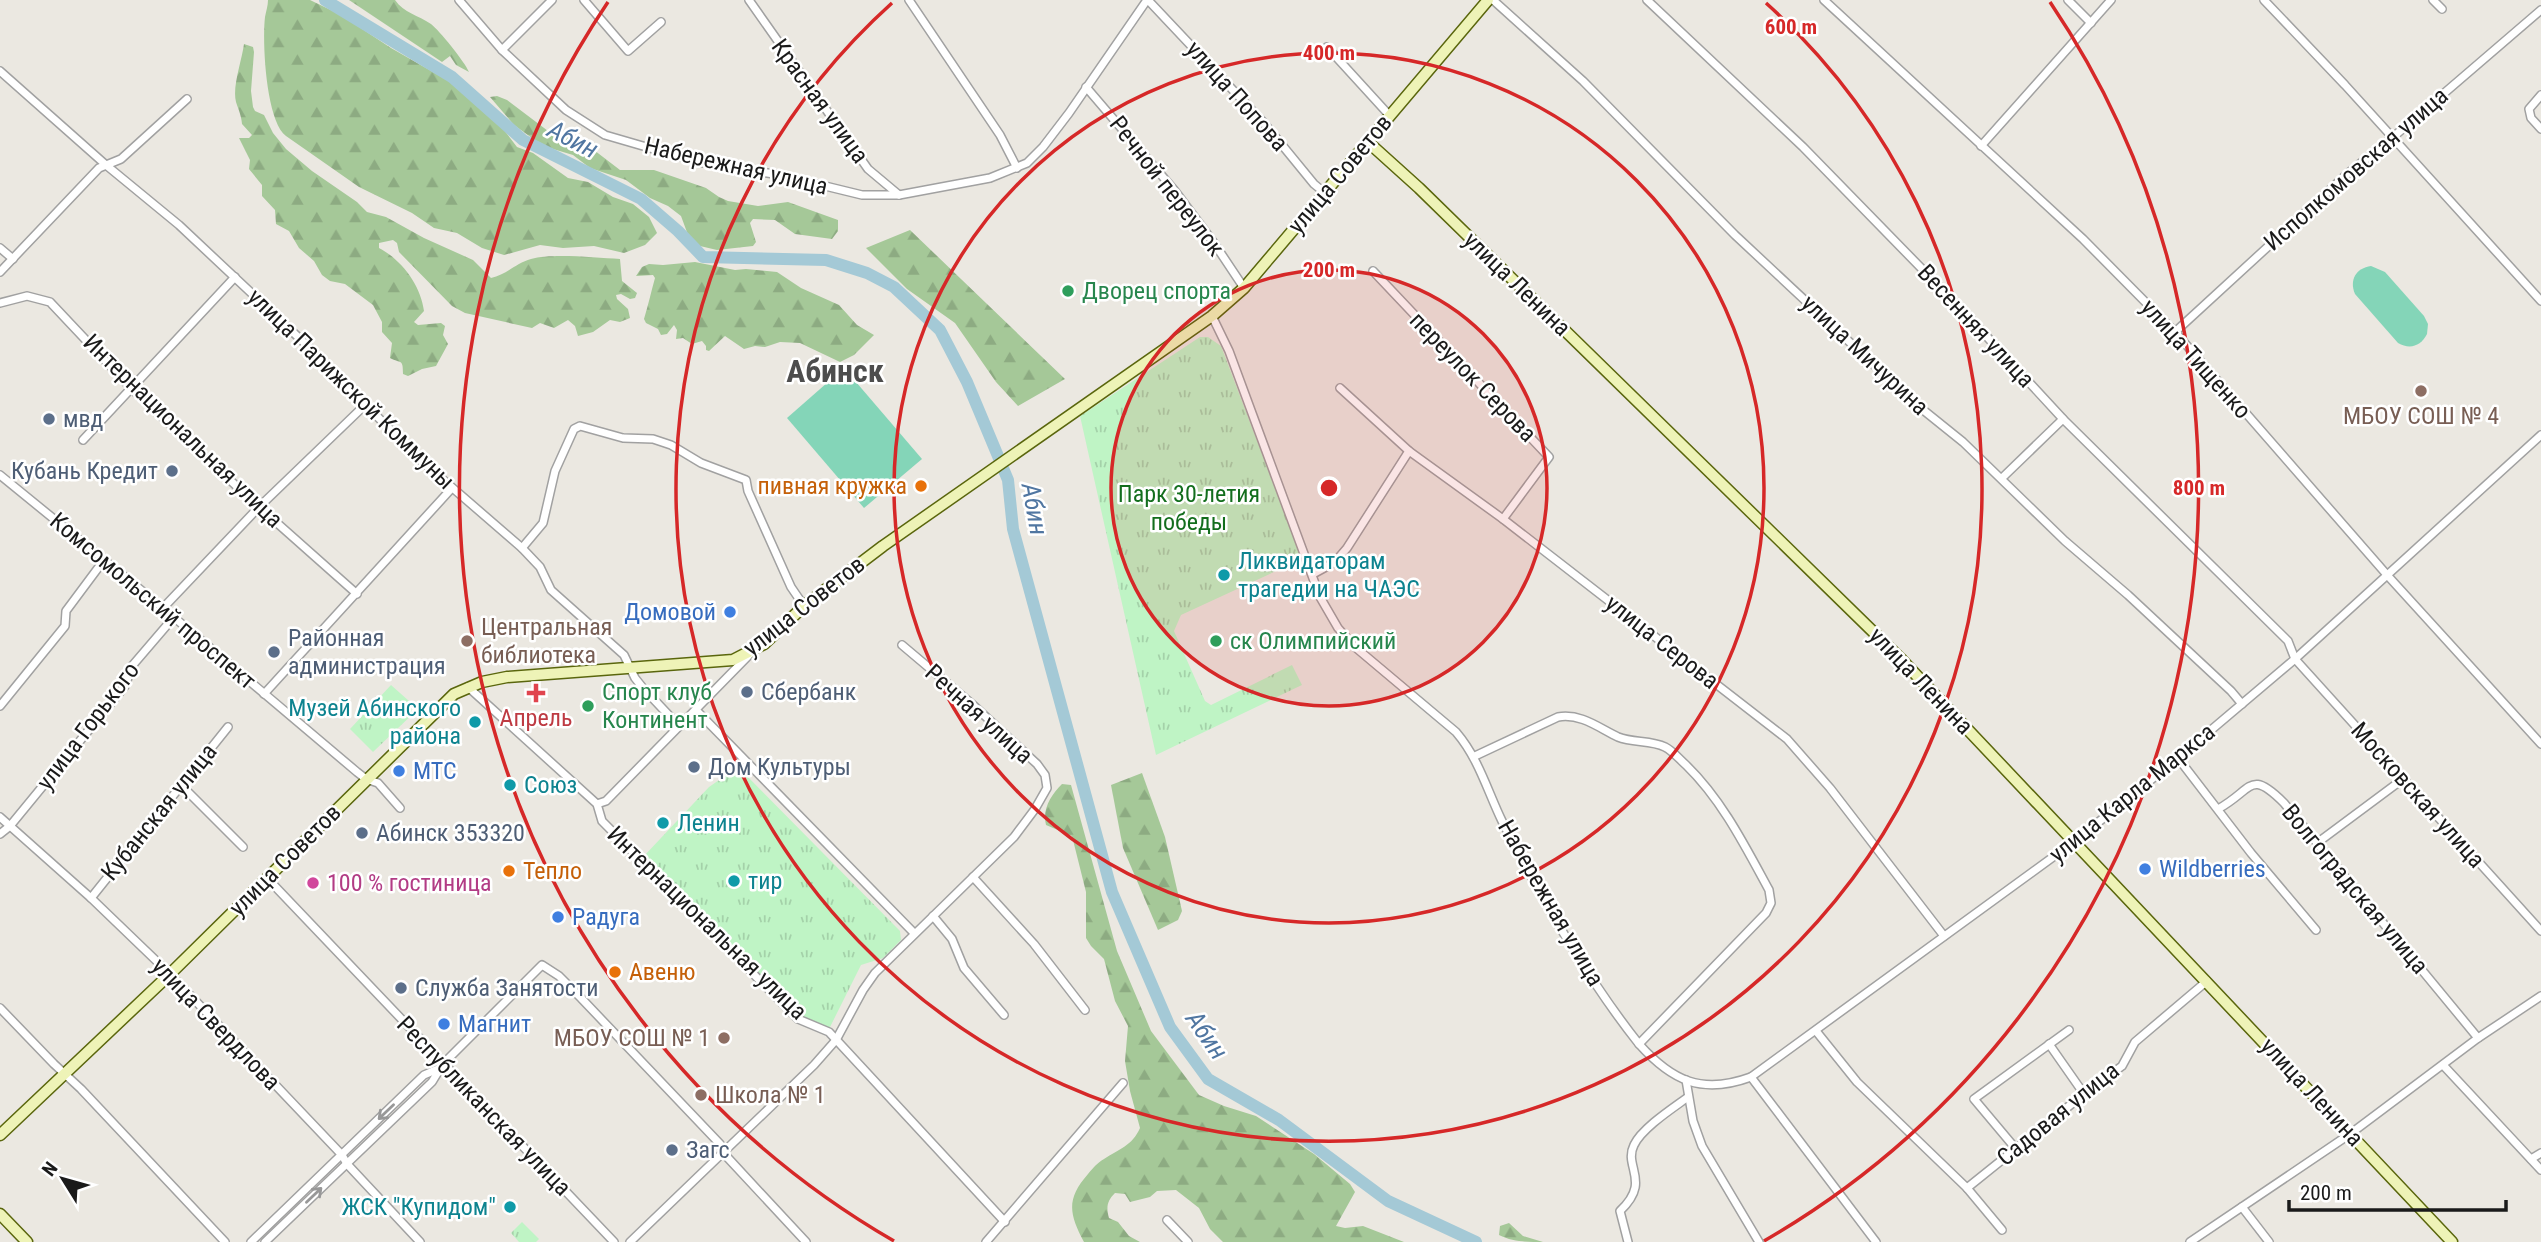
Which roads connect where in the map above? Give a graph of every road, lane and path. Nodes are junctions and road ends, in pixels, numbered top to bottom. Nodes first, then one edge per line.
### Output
1 (459, 0) edge
2 (552, 0) edge
3 (583, 0) edge
4 (749, 0) edge
5 (909, 0) edge
6 (1148, 0) edge
7 (1490, 0) edge
8 (1647, 0) edge
9 (1824, 0) edge
10 (2068, 0) edge
11 (2111, 0) edge
12 (2264, 0) edge
13 (2433, 0) edge
14 (2442, 9) dead end
15 (2541, 10) edge
16 (661, 22) dead end
17 (2091, 23) junction
18 (1327, 47) dead end
19 (502, 50) junction
20 (0, 71) edge
21 (1086, 87) junction
22 (2541, 95) edge
23 (187, 99) dead end
24 (1390, 116) junction
25 (2541, 129) edge
26 (2392, 138) junction
27 (1368, 142) junction
28 (1981, 146) junction
29 (106, 165) junction
30 (1017, 169) junction
31 (1325, 193) junction
32 (899, 195) junction
33 (0, 248) edge
34 (13, 259) junction
35 (1373, 271) dead end
36 (0, 272) edge
37 (235, 276) junction
38 (1244, 288) junction
39 (2541, 301) edge
40 (0, 303) edge
41 (1212, 316) junction
42 (2175, 332) junction
43 (132, 388) junction
44 (1340, 388) dead end
45 (366, 404) junction
46 (2063, 419) junction
47 (2541, 435) edge
48 (83, 440) dead end
49 (1409, 451) junction
50 (0, 475) edge
51 (2003, 478) junction
52 (452, 488) junction
53 (259, 507) junction
54 (1503, 519) junction
55 (522, 548) junction
56 (104, 560) junction
57 (1313, 574) junction
58 (2388, 576) junction
59 (357, 594) junction
60 (804, 606) junction
61 (163, 608) junction
62 (174, 617) junction
63 (902, 645) dead end
64 (753, 651) junction
65 (2295, 659) junction
66 (632, 667) junction
67 (468, 687) junction
68 (264, 694) junction
69 (2242, 704) junction
70 (0, 706) edge
71 (696, 710) junction
72 (679, 726) junction
73 (228, 727) dead end
74 (2541, 744) edge
75 (1475, 757) junction
76 (2178, 758) junction
77 (366, 779) junction
78 (2403, 779) junction
79 (181, 785) junction
80 (597, 804) junction
81 (400, 808) dead end
82 (2218, 809) junction
83 (0, 817) edge
84 (10, 826) junction
85 (0, 834) edge
86 (2075, 841) junction
87 (2317, 843) junction
88 (243, 847) dead end
89 (973, 877) junction
90 (267, 878) junction
91 (91, 898) junction
92 (933, 916) junction
93 (2316, 930) dead end
94 (2541, 931) edge
95 (914, 933) junction
96 (1944, 936) junction
97 (170, 974) junction
98 (2207, 981) junction
99 (2541, 996) edge
100 (0, 1008) edge
101 (1085, 1010) dead end
102 (1004, 1014) dead end
103 (2069, 1030) dead end
104 (1816, 1031) junction
105 (2479, 1038) junction
106 (836, 1040) junction
107 (1639, 1044) junction
108 (2049, 1044) junction
109 (2443, 1065) junction
110 (441, 1066) junction
111 (64, 1072) junction
112 (1751, 1077) junction
113 (1686, 1080) junction
114 (1123, 1083) dead end
115 (2084, 1094) junction
116 (1688, 1097) junction
117 (2350, 1134) junction
118 (0, 1135) edge
119 (2016, 1149) junction
120 (724, 1151) junction
121 (2541, 1153) edge
122 (342, 1155) junction
123 (2531, 1160) junction
124 (347, 1164) junction
125 (2541, 1170) edge
126 (1966, 1188) junction
127 (2242, 1207) junction
128 (0, 1214) edge
129 (1167, 1220) dead end
130 (1005, 1222) junction
131 (2002, 1230) dead end
132 (27, 1242) edge
133 (225, 1242) edge
134 (251, 1242) edge
135 (265, 1242) edge
136 (420, 1242) edge
137 (614, 1242) edge
138 (630, 1242) edge
139 (806, 1242) edge
140 (986, 1242) edge
141 (1188, 1242) edge
142 (1628, 1242) edge
143 (1759, 1242) edge
144 (1876, 1242) edge
145 (2190, 1242) edge
146 (2269, 1242) edge
147 (2452, 1242) edge

1 - 19 street, Набережная улица
2 - 19 street
3 - 16 street
4 - 32 street, Красная улица
5 - 30 street
6 - 21 street
6 - 31 street, улица Попова
7 - 24 main road, улица Советов
7 - 51 street, улица Мичурина
8 - 46 street, Весенняя улица
9 - 28 street, улица Тищенко
10 - 17 street
11 - 17 street
12 - 26 street
13 - 14 street
15 - 26 street, Исполкомовская улица
17 - 28 street
18 - 24 street
19 - 32 street, Набережная улица
20 - 29 street, улица Парижской Коммуны
21 - 30 street
21 - 38 street, Речной переулок
22 - 25 street
23 - 29 street
24 - 27 main road, улица Советов
26 - 39 street
26 - 42 street, Исполкомовская улица
27 - 31 main road, улица Советов
27 - 86 main road, улица Ленина
28 - 42 street, улица Тищенко
29 - 34 street
29 - 37 street, улица Парижской Коммуны
30 - 32 street, Набережная улица
31 - 38 main road, улица Советов
33 - 34 street
34 - 36 street
35 - 54 street, переулок Серова
37 - 43 street
37 - 45 street, улица Парижской Коммуны
38 - 41 main road, улица Советов
40 - 43 street, Интернациональная улица
41 - 57 street, Набережная улица
41 - 60 main road, улица Советов
42 - 58 street, улица Тищенко
43 - 48 street
43 - 53 street, Интернациональная улица
44 - 49 street, улица Серова
45 - 52 street, улица Парижской Коммуны
45 - 53 street
46 - 51 street
46 - 65 street, Весенняя улица
47 - 58 street, улица Карла Маркса
49 - 54 street, улица Серова
49 - 57 street
50 - 56 street, Комсомольский проспект
51 - 69 street, улица Мичурина
52 - 55 street, улица Парижской Коммуны
52 - 59 street
53 - 59 street, Интернациональная улица
53 - 61 street
54 - 96 street, улица Серова
55 - 60 street
55 - 66 street, улица Парижской Коммуны
56 - 61 street, Комсомольский проспект
56 - 70 street
57 - 75 street, Набережная улица
58 - 65 street, улица Карла Маркса
58 - 74 street, улица Тищенко
59 - 68 street
60 - 64 main road, улица Советов
61 - 62 street, Комсомольский проспект
62 - 68 street, Комсомольский проспект
62 - 84 street, улица Горького
63 - 89 street, Речная улица
64 - 66 main road, улица Советов
64 - 71 street
65 - 69 street, улица Карла Маркса
65 - 78 street, Московская улица
66 - 67 main road, улица Советов
66 - 72 street, улица Парижской Коммуны
67 - 77 main road, улица Советов
67 - 80 street, Интернациональная улица
68 - 77 street, Комсомольский проспект
69 - 76 street, улица Карла Маркса
71 - 72 street
71 - 95 street
72 - 80 street
73 - 79 street, Кубанская улица
75 - 107 street, Набережная улица
75 - 107 street
76 - 82 street
76 - 86 street, улица Карла Маркса
77 - 81 street, Комсомольский проспект
77 - 90 main road, улица Советов
78 - 87 street
78 - 94 street, Московская улица
79 - 88 street
79 - 91 street, Кубанская улица
80 - 106 street, Интернациональная улица
82 - 87 street, Волгоградская улица
82 - 93 street
83 - 84 street, улица Свердлова
84 - 85 street, улица Горького
84 - 91 street, улица Свердлова
86 - 96 street, улица Карла Маркса
86 - 98 main road, улица Ленина
87 - 105 street, Волгоградская улица
89 - 92 street
89 - 101 street
90 - 97 main road, улица Советов
90 - 110 street, Республиканская улица
91 - 97 street, улица Свердлова
92 - 95 street
92 - 102 street
95 - 106 street
96 - 104 street, улица Карла Маркса
97 - 111 main road, улица Советов
97 - 122 street, улица Свердлова
98 - 115 street, Садовая улица
98 - 117 main road, улица Ленина
99 - 105 street
100 - 111 street
103 - 108 street
104 - 112 street, улица Карла Маркса
104 - 126 street
105 - 109 street
106 - 120 street
106 - 130 street, Интернациональная улица
107 - 113 street, Набережная улица
108 - 115 street
108 - 119 street
109 - 117 street
109 - 123 street
110 - 120 street
110 -> 122 street
110 - 124 street
110 - 137 street, Республиканская улица
111 - 118 main road, улица Советов
111 - 133 street
112 - 113 street, улица Карла Маркса
112 - 144 street
113 - 116 street
114 - 130 street
115 - 119 street, Садовая улица
116 - 142 street
116 - 143 street
117 - 127 street
117 - 147 main road, улица Ленина
119 - 126 street, Садовая улица
120 - 138 street
120 - 139 street
121 - 123 street
122 - 124 street, улица Свердлова
122 - 134 street
123 - 125 street
135 -> 124 street
124 - 136 street, улица Свердлова
126 - 131 street
127 - 145 street
127 - 146 street
128 - 132 main road
129 - 141 street
130 - 140 street

